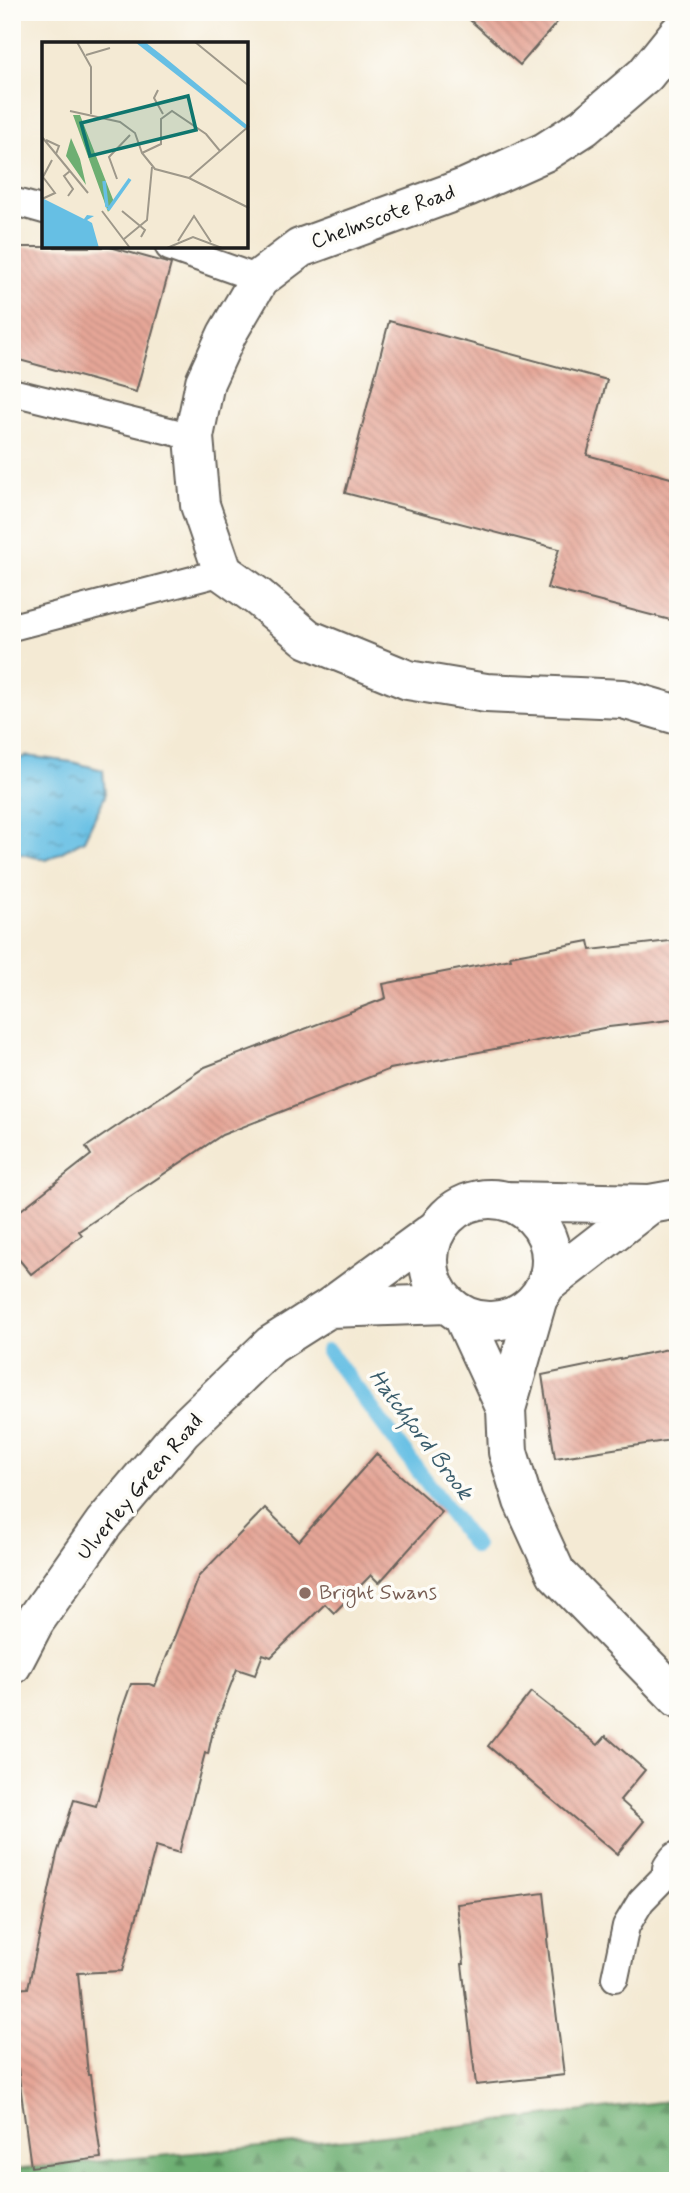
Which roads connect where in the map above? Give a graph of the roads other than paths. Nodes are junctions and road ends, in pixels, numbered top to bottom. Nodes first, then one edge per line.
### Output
1 (678, 34) edge
2 (12, 201) edge
3 (42, 209) edge
4 (172, 248) edge
5 (259, 279) junction
6 (12, 392) edge
7 (194, 438) junction
8 (223, 572) junction
9 (12, 627) edge
10 (678, 715) edge
11 (508, 1201) junction
12 (664, 1201) edge
13 (437, 1229) junction
14 (542, 1292) junction
15 (329, 1308) junction
16 (455, 1310) junction
17 (506, 1409) junction
18 (12, 1665) edge
19 (678, 1698) edge
20 (675, 1865) edge
21 (615, 1978) dead end

1 - 5 street, Chelmscote Road
2 - 3 lane
4 - 5 lane
5 - 7 street, Chelmscote Road
6 - 7 lane
7 - 8 street, Chelmscote Road
8 - 9 lane
8 - 10 street
11 - 12 street
11 - 13 street
11 - 14 street
12 - 14 street
13 - 15 street, Ulverley Green Road
13 - 16 street
14 - 16 street
14 - 17 street
15 - 16 street
15 - 18 street, Ulverley Green Road
16 - 17 street
17 - 19 street
20 - 21 lane

